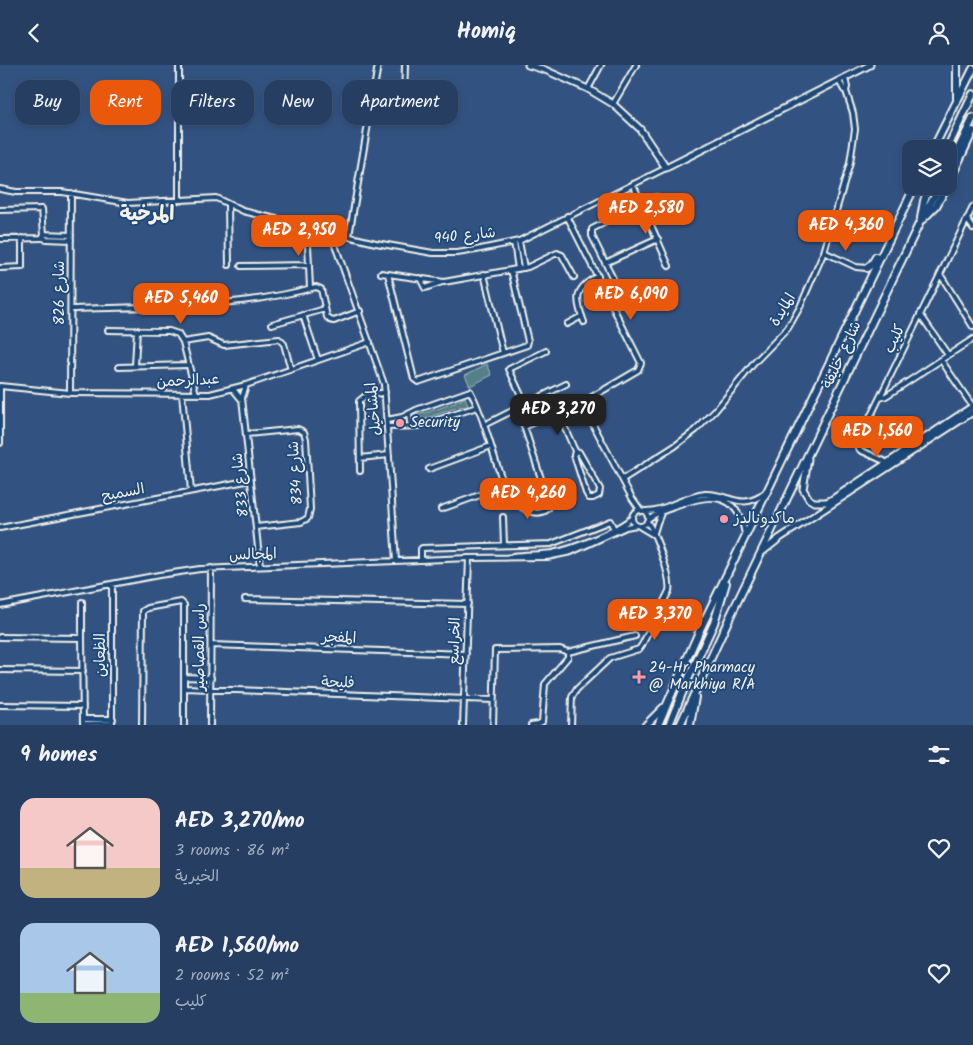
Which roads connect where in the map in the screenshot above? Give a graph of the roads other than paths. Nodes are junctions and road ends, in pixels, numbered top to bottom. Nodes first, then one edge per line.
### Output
1 (179, 65) edge
2 (378, 65) edge
3 (405, 65) edge
4 (534, 65) edge
5 (636, 65) edge
6 (870, 65) edge
7 (957, 65) edge
8 (599, 66) edge
9 (973, 69) edge
10 (845, 78) junction
11 (375, 80) edge
12 (405, 80) edge
13 (839, 81) junction
14 (588, 89) junction
15 (846, 91) junction
16 (973, 94) edge
17 (956, 102) junction
18 (613, 104) junction
19 (973, 118) edge
20 (368, 125) edge
21 (973, 131) edge
22 (938, 140) edge
23 (951, 140) edge
24 (957, 151) edge
25 (957, 165) edge
26 (666, 168) junction
27 (633, 184) junction
28 (0, 189) edge
29 (71, 193) junction
30 (911, 195) edge
31 (926, 195) edge
32 (935, 195) edge
33 (941, 195) edge
34 (179, 200) junction
35 (642, 203) junction
36 (228, 205) junction
37 (973, 207) edge
38 (0, 210) edge
39 (672, 215) dead end
40 (567, 216) junction
41 (899, 219) junction
42 (967, 219) junction
43 (920, 222) junction
44 (309, 226) junction
45 (973, 227) edge
46 (334, 232) junction
47 (349, 235) junction
48 (43, 236) junction
49 (71, 237) junction
50 (22, 238) junction
51 (0, 239) edge
52 (658, 239) junction
53 (519, 241) junction
54 (514, 242) junction
55 (824, 252) junction
56 (605, 263) junction
57 (229, 265) dead end
58 (308, 265) junction
59 (241, 266) dead end
60 (669, 266) dead end
61 (0, 268) edge
62 (524, 268) junction
63 (866, 268) joint
64 (518, 269) junction
65 (511, 270) junction
66 (381, 273) dead end
67 (388, 273) junction
68 (484, 274) junction
69 (940, 274) junction
70 (598, 276) junction
71 (574, 277) dead end
72 (420, 278) junction
73 (444, 281) junction
74 (310, 288) junction
75 (620, 293) dead end
76 (71, 309) junction
77 (325, 309) junction
78 (360, 311) junction
79 (920, 314) junction
80 (303, 315) junction
81 (582, 316) junction
82 (584, 322) dead end
83 (272, 324) dead end
84 (567, 324) dead end
85 (973, 327) edge
86 (108, 330) dead end
87 (137, 330) junction
88 (973, 339) edge
89 (182, 342) junction
90 (370, 342) junction
91 (546, 351) dead end
92 (503, 353) junction
93 (948, 355) junction
94 (318, 360) junction
95 (941, 360) junction
96 (187, 365) junction
97 (135, 366) junction
98 (119, 367) dead end
99 (292, 370) junction
100 (566, 384) dead end
101 (246, 385) junction
102 (0, 386) edge
103 (233, 389) junction
104 (385, 391) junction
105 (70, 393) junction
106 (182, 395) junction
107 (196, 395) junction
108 (880, 398) junction
109 (243, 402) junction
110 (585, 403) junction
111 (524, 404) junction
112 (477, 407) junction
113 (973, 407) edge
114 (518, 408) junction
115 (558, 412) junction
116 (973, 412) edge
117 (409, 414) junction
118 (387, 420) junction
119 (484, 425) junction
120 (414, 426) junction
121 (388, 427) junction
122 (524, 427) junction
123 (247, 434) junction
124 (0, 443) edge
125 (491, 446) junction
126 (912, 449) junction
127 (576, 451) junction
128 (809, 454) junction
129 (389, 455) junction
130 (360, 458) junction
131 (888, 465) junction
132 (429, 469) dead end
133 (360, 471) dead end
134 (623, 479) junction
135 (251, 480) junction
136 (505, 486) junction
137 (768, 490) junction
138 (191, 491) junction
139 (847, 492) junction
140 (632, 498) junction
141 (442, 509) dead end
142 (643, 511) junction
143 (662, 511) junction
144 (633, 516) junction
145 (503, 517) dead end
146 (648, 520) junction
147 (638, 526) junction
148 (256, 527) junction
149 (0, 528) edge
150 (614, 529) junction
151 (654, 535) junction
152 (746, 537) junction
153 (504, 545) junction
154 (759, 555) junction
155 (511, 557) junction
156 (469, 558) junction
157 (420, 560) junction
158 (396, 561) junction
159 (260, 566) junction
160 (211, 568) junction
161 (728, 573) junction
162 (112, 584) junction
163 (245, 599) dead end
164 (82, 602) dead end
165 (468, 604) junction
166 (0, 605) edge
167 (635, 636) dead end
168 (0, 637) edge
169 (82, 639) junction
170 (212, 645) junction
171 (568, 652) junction
172 (466, 654) junction
173 (0, 670) edge
174 (83, 671) junction
175 (185, 677) junction
176 (211, 678) junction
177 (698, 684) junction
178 (185, 688) junction
179 (211, 689) junction
180 (465, 699) junction
181 (493, 700) junction
182 (668, 703) junction
183 (0, 705) edge
184 (83, 705) junction
185 (113, 722) edge
186 (83, 723) edge
187 (142, 725) edge
188 (184, 725) edge
189 (210, 725) edge
190 (464, 725) edge
191 (493, 725) edge
192 (531, 725) edge
193 (572, 725) edge
194 (646, 725) edge
195 (658, 725) edge
196 (669, 725) edge
197 (680, 725) edge
198 (690, 725) edge

1 - 34 street
2 - 11 street
3 - 12 street
4 - 14 street
5 - 18 street
6 - 10 street, شارع 940
7 - 17 main road
8 - 14 street
9 - 17 main road
10 - 13 street, شارع 940
10 - 15 street, المايدة
13 - 15 street, المايدة
13 - 26 street, شارع 940
14 - 18 street
15 - 55 street, المايدة
16 - 23 main road
17 - 22 main road
18 - 26 street
19 - 24 main road
20 - 47 street
21 - 25 main road
26 - 27 street, شارع 940
27 - 35 street
27 - 40 street, شارع 940
28 - 29 street, شارع 940
29 - 34 street, شارع 940
29 - 49 street, شارع 826
30 - 41 main road, شارع خليفة
31 - 43 main road
32 - 43 main road, شارع خليفة
33 - 43 main road
34 - 36 street, شارع 940
35 - 39 street
35 - 52 street
35 - 56 street
36 - 44 street, شارع 940
36 - 57 street
37 - 42 street, كليب
38 - 48 street
40 - 53 street, شارع 940
40 - 70 street
41 - 63 main road
41 - 137 main road, شارع خليفة
42 - 45 street
42 - 69 street, كليب
43 - 128 main road, شارع خليفة
44 - 46 street, شارع 940
44 - 58 street
46 - 47 street, شارع 940
46 - 78 street, المشاخيل
47 - 54 street, شارع 940
48 - 49 street
48 - 50 street
49 - 76 street, شارع 826
50 - 51 street
50 - 61 street
52 - 56 street
52 - 60 street
53 - 54 street, شارع 940
53 - 62 street
54 - 64 street
55 - 63 street
55 - 134 street, المايدة
56 - 75 street
58 - 59 street
58 - 74 street
62 - 64 street
62 - 71 street
64 - 65 street
65 - 68 street
65 - 92 street
66 - 67 street
67 - 72 street
67 - 92 street
68 - 73 street
68 - 92 street
69 - 79 street, كليب
69 - 85 street
70 - 81 street
70 - 110 street
72 - 73 street
72 - 73 street
74 - 76 street
74 - 77 street
76 - 105 street, شارع 826
77 - 78 street
77 - 80 street
78 - 90 street, المشاخيل
79 - 93 street
79 - 108 street, كليب
80 - 83 street
80 - 94 street
81 - 82 street
81 - 84 street
86 - 87 street
87 - 89 street
87 - 97 street
88 - 93 street
89 - 96 street
89 - 99 street
90 - 94 street, عبدالرحمن
90 - 104 street, المشاخيل
91 - 111 street
93 - 95 street
94 - 99 street, عبدالرحمن
95 - 108 street
95 - 113 street
96 - 97 street
96 - 107 street
97 - 98 street
99 - 101 street, عبدالرحمن
100 - 111 street
101 - 103 street, عبدالرحمن
101 - 109 street, شارع 833
102 - 105 street, عبدالرحمن
102 - 124 street
103 - 107 street, عبدالرحمن
103 - 109 street
104 - 118 street, المشاخيل
104 - 130 street
105 - 106 street, عبدالرحمن
106 - 107 street, عبدالرحمن
106 - 138 street
108 - 131 street, كليب
109 - 123 street, شارع 833
110 - 115 street
110 - 134 street
111 - 114 street
112 - 117 street
112 - 119 street
112 - 120 street
113 - 126 street
114 - 119 street
114 - 122 street
115 - 122 street
115 - 127 street
116 - 126 street
117 - 118 street
117 - 120 street
118 - 121 street, المشاخيل
119 - 125 street
120 - 121 street
121 - 129 street, المشاخيل
122 - 136 street
123 - 135 street, شارع 833
123 - 148 street, شارع 834
125 - 132 street
125 - 136 street
126 - 131 street
127 - 127 street
128 - 139 street
128 - 154 main road, شارع خليفة
129 - 130 street
129 - 158 street, المشاخيل
130 - 133 street
131 - 139 street
134 - 140 street
135 - 138 street, السميح
135 - 148 street, شارع 833
136 - 141 street
137 - 142 street
137 - 152 main road, شارع خليفة
138 - 149 street, السميح
139 - 154 street
140 - 142 street
140 - 144 street
142 - 144 street
142 - 146 street
143 - 146 street
143 - 151 street
143 - 152 street
144 - 147 street
144 - 150 street, المجالس
145 - 153 street
146 - 147 street
146 - 151 street
147 - 151 street
147 - 155 street, المجالس
148 - 159 street, شارع 833
150 - 153 street
150 - 155 street, المجالس
151 - 193 street
152 - 161 main road, شارع خليفة
153 - 157 street
154 - 177 main road, شارع خليفة
155 - 156 street, المجالس
156 - 157 street, المجالس
156 - 165 street, الخراسع
157 - 158 street, المجالس
158 - 159 street, المجالس
159 - 160 street, المجالس
160 - 162 street, المجالس
160 - 170 street, راس القصاصير
161 - 182 main road, شارع خليفة
161 - 196 main road
162 - 166 street, المجالس
162 - 185 street, الظعاين
163 - 165 street
164 - 169 street
165 - 172 street, الخراسع
167 - 171 street
168 - 169 street
169 - 174 street
170 - 172 street, المفجر
170 - 176 street, راس القصاصير
171 - 181 street
171 - 192 street
172 - 180 street, الخراسع
173 - 174 street
174 - 184 street
175 - 176 street
175 - 178 street
175 - 187 street
176 - 179 street, راس القصاصير
177 - 197 main road, شارع خليفة
177 - 198 main road
178 - 179 street, فليحة
178 - 188 street
179 - 180 street, فليحة
179 - 189 street, راس القصاصير
180 - 181 street, فليحة
180 - 190 street, الخراسع
181 - 191 street
182 - 194 main road
182 - 195 main road, شارع خليفة
183 - 184 street
184 - 186 street
185 - 186 street

